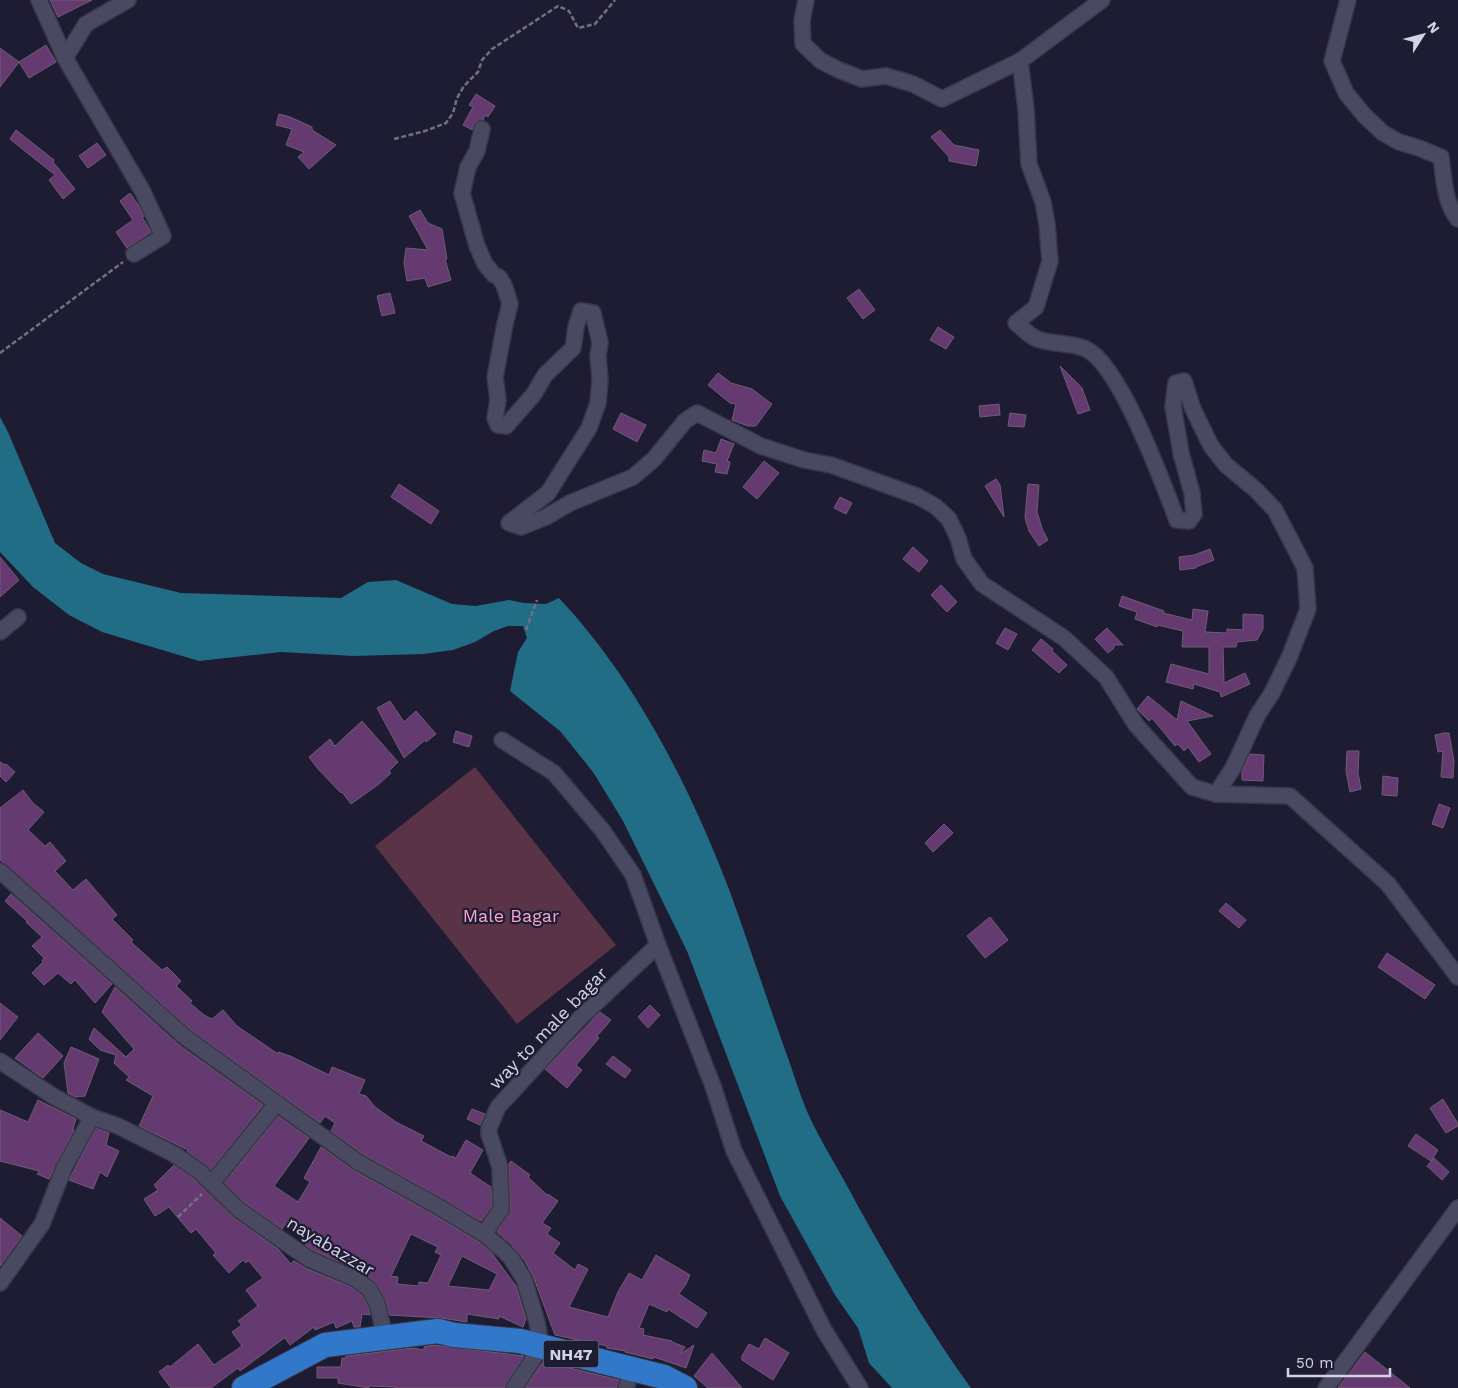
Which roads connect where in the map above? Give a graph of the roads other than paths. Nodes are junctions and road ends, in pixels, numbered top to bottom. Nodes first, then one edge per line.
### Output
1 (39, 0) edge
2 (128, 0) edge
3 (806, 0) edge
4 (1102, 0) edge
5 (1348, 0) edge
6 (65, 58) junction
7 (1020, 61) junction
8 (482, 129) dead end
9 (1458, 219) edge
10 (134, 254) road end
11 (18, 616) dead end
12 (0, 632) edge
13 (502, 740) dead end
14 (1216, 794) junction
15 (0, 871) edge
16 (658, 945) junction
17 (1458, 977) edge
18 (0, 1061) edge
19 (277, 1103) junction
20 (92, 1117) junction
21 (212, 1183) junction
22 (1458, 1208) edge
23 (484, 1234) junction
24 (0, 1283) edge
25 (385, 1337) junction
26 (541, 1346) junction
27 (629, 1378) edge
28 (244, 1388) edge
29 (514, 1388) edge
30 (685, 1388) edge
31 (860, 1388) edge
32 (1326, 1388) edge

1 - 6 street
2 - 6 street
3 - 7 street
4 - 7 street
5 - 9 street
6 - 10 street
7 - 14 street
8 - 14 street
11 - 12 street
13 - 16 street
14 - 17 street
15 - 19 street
16 - 23 street, way to male bagar
16 - 31 street
18 - 20 street, nayabazzar
19 - 21 street
19 - 23 street
20 - 21 street, nayabazzar
20 - 24 street
21 - 25 street, nayabazzar
22 - 32 street
23 - 26 street
25 - 26 highway, NH47
25 - 28 highway, NH47
26 - 27 highway, NH47
26 - 29 street
27 - 30 highway, NH47

